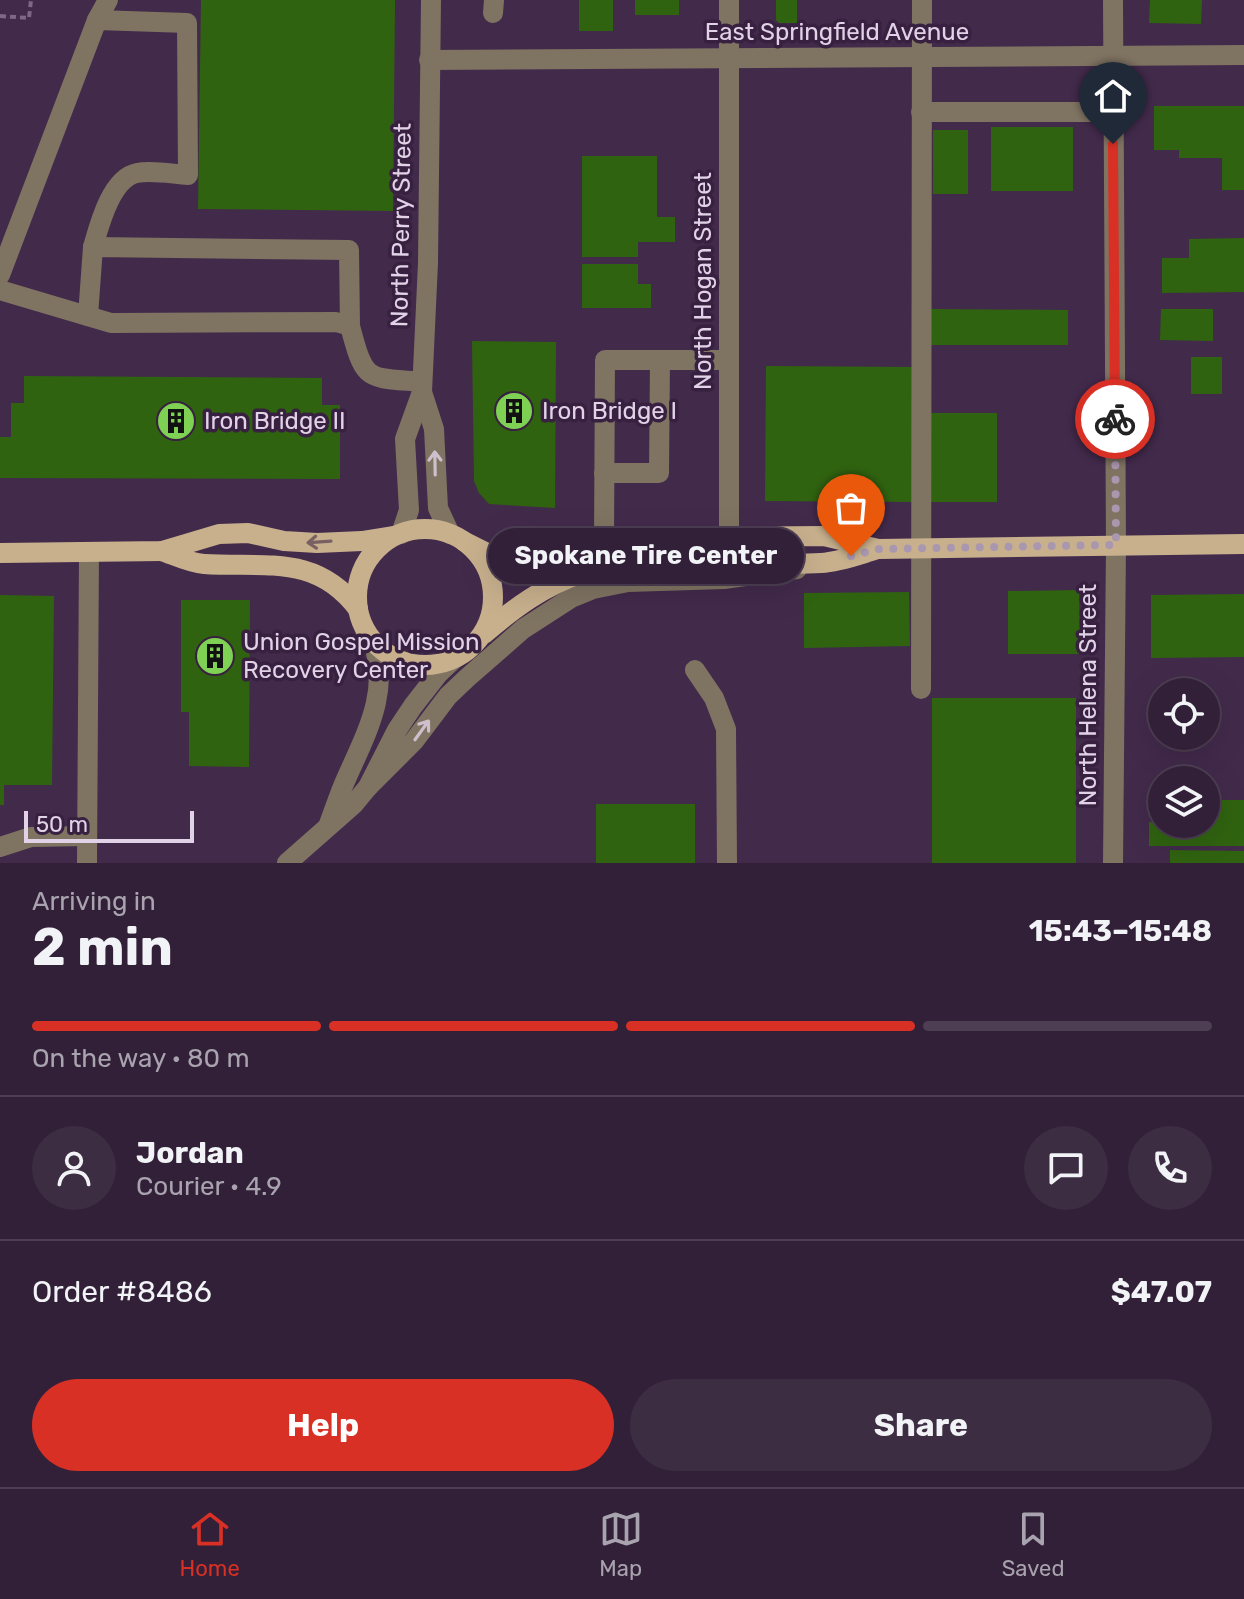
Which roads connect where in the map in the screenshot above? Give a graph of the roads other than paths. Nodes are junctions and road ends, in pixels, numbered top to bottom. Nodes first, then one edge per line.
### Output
1 (108, 0) edge
2 (431, 0) edge
3 (729, 0) edge
4 (922, 0) edge
5 (1113, 0) edge
6 (97, 20) junction
7 (1244, 55) edge
8 (1113, 56) junction
9 (921, 58) junction
10 (729, 59) junction
11 (429, 60) junction
12 (921, 112) junction
13 (1113, 112) junction
14 (93, 247) junction
15 (0, 275) edge
16 (0, 290) edge
17 (88, 316) junction
18 (350, 326) junction
19 (660, 360) junction
20 (729, 360) junction
21 (422, 387) junction
22 (604, 473) junction
23 (399, 534) junction
24 (729, 536) junction
25 (458, 538) junction
26 (604, 542) junction
27 (1244, 544) edge
28 (1116, 545) junction
29 (878, 549) junction
30 (920, 549) junction
31 (162, 551) junction
32 (89, 552) junction
33 (0, 553) edge
34 (729, 563) junction
35 (824, 563) junction
36 (358, 609) junction
37 (481, 637) junction
38 (372, 640) junction
39 (455, 658) junction
40 (695, 670) dead end
41 (921, 689) dead end
42 (368, 787) junction
43 (329, 824) junction
44 (87, 836) junction
45 (0, 847) edge
46 (87, 863) edge
47 (287, 863) edge
48 (727, 863) edge
49 (1113, 863) edge

1 - 6 street
2 - 11 street, North Perry Street
3 - 10 street, North Hogan Street
4 - 9 street
5 - 8 street, North Helena Street
6 - 14 street
6 - 15 street
7 - 8 street, East Springfield Avenue
8 - 9 street, East Springfield Avenue
8 - 13 street, North Helena Street
9 - 10 street, East Springfield Avenue
9 - 12 street
10 - 11 street, East Springfield Avenue
10 - 20 street, North Hogan Street
11 - 21 street, North Perry Street
12 - 13 street
12 - 30 street
13 - 28 street, North Helena Street
14 - 17 street
14 - 18 street
16 - 17 street
17 - 18 street
18 - 21 street
19 - 20 street
19 - 22 street
19 - 22 street
20 - 24 street, North Hogan Street
21 - 23 street, North Perry Street
25 -> 21 street, North Perry Street
22 - 26 street
23 - 25 main road
23 -> 31 main road
23 - 36 main road
24 - 26 main road
24 - 29 main road
24 - 34 street, North Hogan Street
25 - 26 main road
25 - 37 main road
27 - 28 main road
28 - 30 main road
28 - 49 street, North Helena Street
29 - 30 main road
29 - 35 main road
30 - 41 street
31 - 32 main road
31 - 36 main road
32 - 33 main road
32 - 44 street
34 - 35 main road
34 - 37 main road
42 -> 35 street
36 - 38 main road
37 - 39 main road
38 - 39 main road
38 - 43 street
39 - 42 street
40 - 48 street
42 - 43 street
43 - 47 street
44 - 45 street
44 - 46 street

